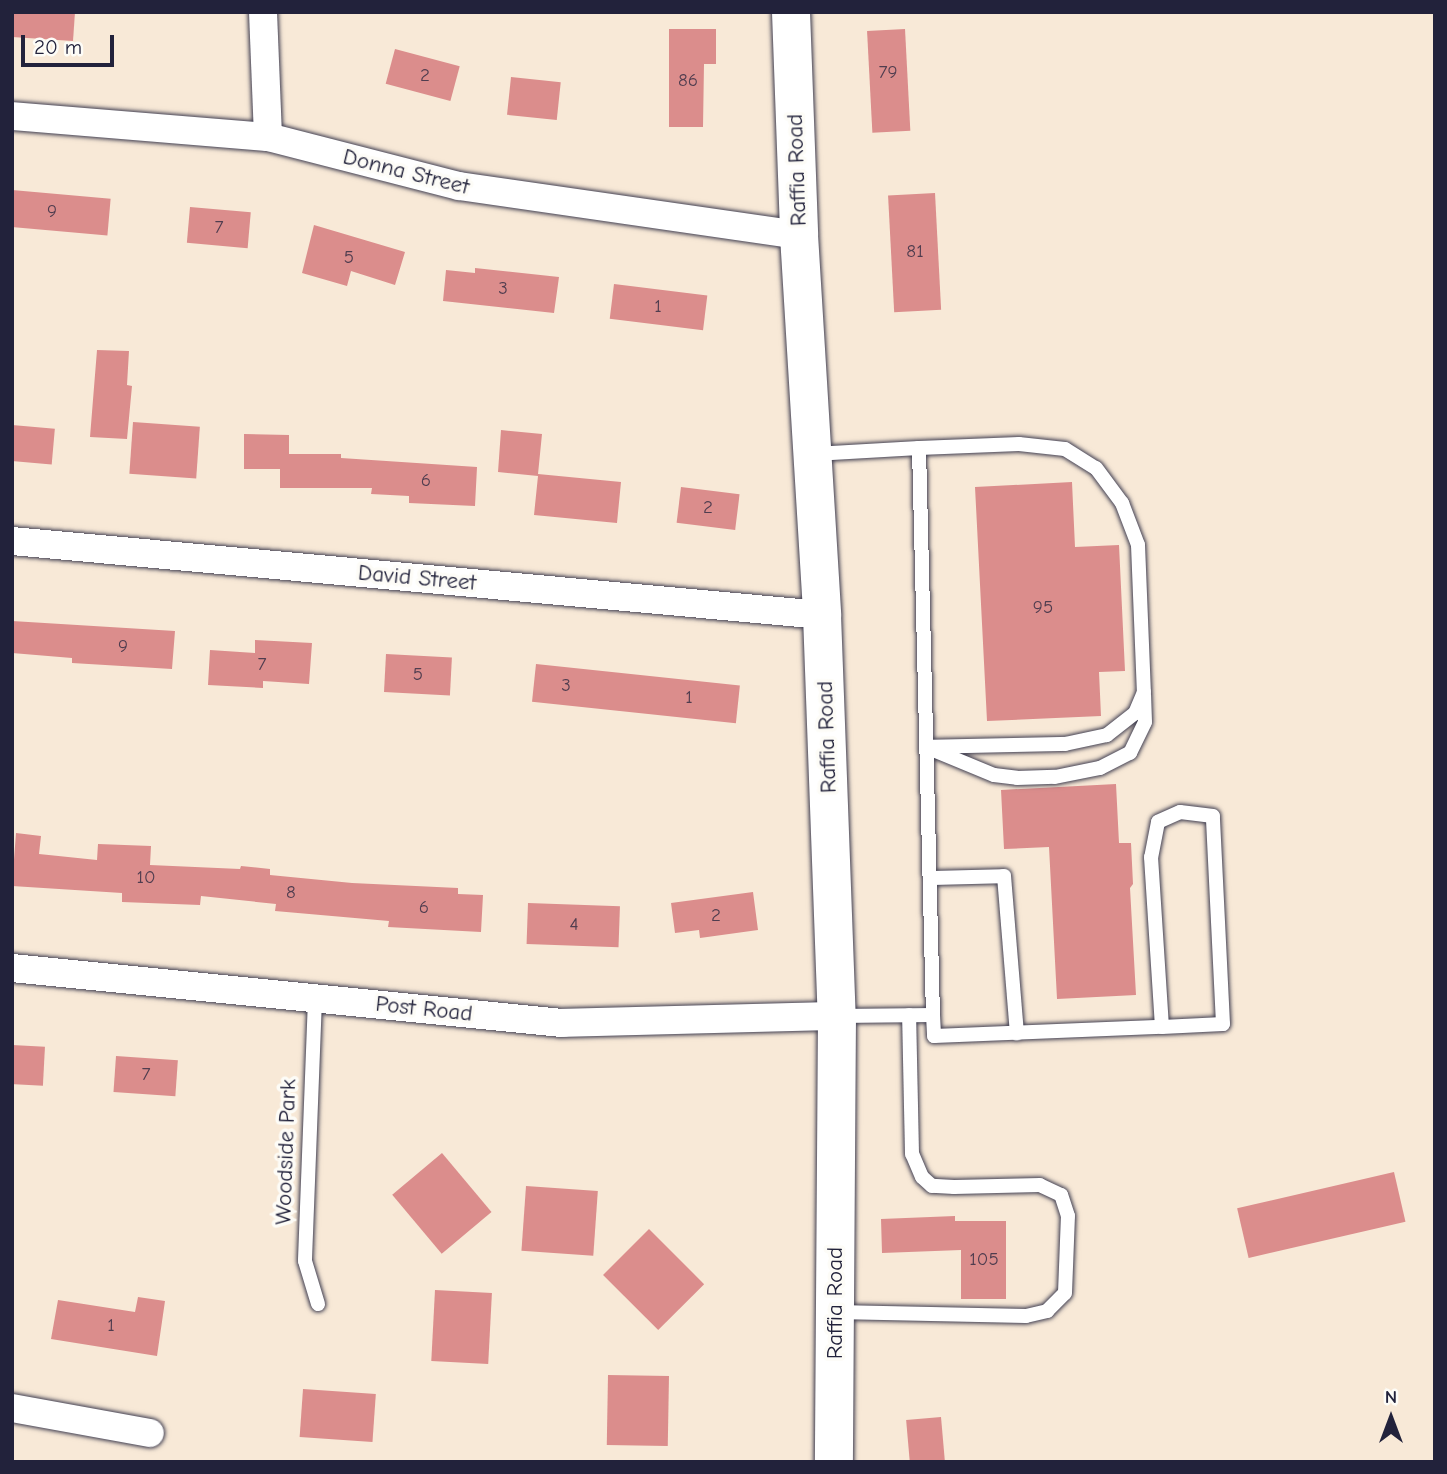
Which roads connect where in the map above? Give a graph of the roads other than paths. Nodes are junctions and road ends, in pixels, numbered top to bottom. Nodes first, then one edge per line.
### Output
1 (263, 12) edge
2 (791, 12) edge
3 (12, 116) edge
4 (268, 137) junction
5 (799, 235) junction
6 (919, 448) junction
7 (812, 454) junction
8 (12, 541) edge
9 (822, 615) junction
10 (1144, 692) junction
11 (927, 747) junction
12 (930, 878) junction
13 (12, 968) edge
14 (315, 999) junction
15 (909, 1015) junction
16 (933, 1015) junction
17 (837, 1016) junction
18 (1162, 1027) junction
19 (1017, 1033) junction
20 (318, 1304) dead end
21 (835, 1312) junction
22 (12, 1408) edge
23 (150, 1433) dead end
24 (834, 1462) edge

1 - 4 street
2 - 5 main road, Raffia Road
3 - 4 street, Donna Street
4 - 5 street, Donna Street
5 - 7 main road, Raffia Road
6 - 7 lane
6 - 10 lane
6 - 11 lane
7 - 9 main road, Raffia Road
8 - 9 street, David Street
9 - 17 main road, Raffia Road
10 - 11 lane
10 - 11 lane
11 - 12 lane
12 - 16 lane
12 - 19 lane
13 - 14 street, Post Road
14 - 17 street, Post Road
14 - 20 lane, Woodside Park
15 - 16 lane
15 - 17 lane
15 - 21 lane
16 - 19 lane
17 - 21 main road, Raffia Road
18 - 18 lane
18 - 19 lane
21 - 24 main road, Raffia Road
22 - 23 street

